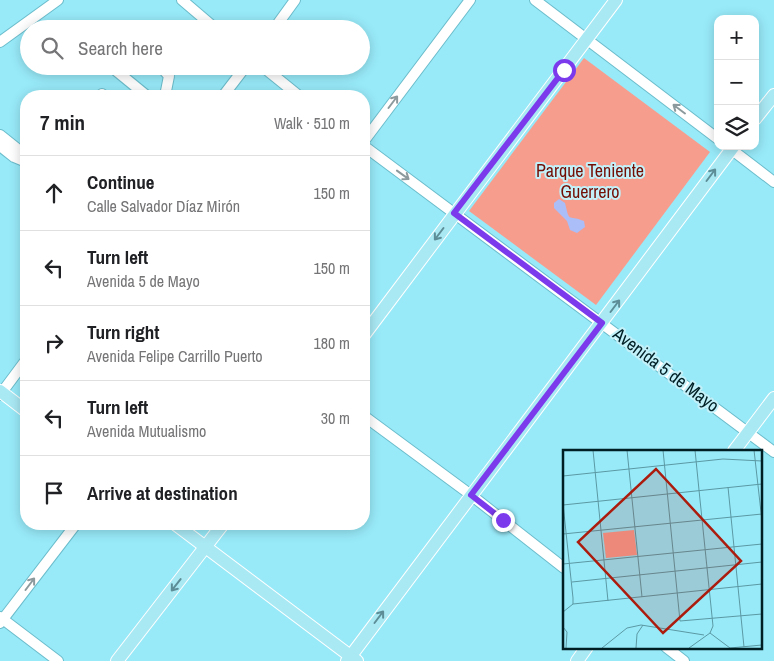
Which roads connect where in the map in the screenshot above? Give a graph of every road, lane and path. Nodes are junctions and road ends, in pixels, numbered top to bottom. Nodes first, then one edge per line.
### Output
1 (58, 0) edge
2 (182, 0) edge
3 (295, 0) edge
4 (470, 0) edge
5 (535, 0) edge
6 (616, 0) edge
7 (30, 20) edge
8 (205, 20) edge
9 (281, 20) edge
10 (20, 28) edge
11 (587, 39) junction
12 (0, 42) edge
13 (121, 75) edge
14 (168, 75) edge
15 (239, 75) edge
16 (273, 75) edge
17 (140, 90) edge
18 (166, 90) edge
19 (228, 90) edge
20 (292, 90) edge
21 (774, 95) edge
22 (759, 114) edge
23 (370, 133) edge
24 (0, 135) edge
25 (714, 136) edge
26 (0, 146) edge
27 (370, 150) edge
28 (728, 150) edge
29 (734, 150) edge
30 (20, 151) edge
31 (20, 159) edge
32 (774, 182) edge
33 (454, 213) junction
34 (602, 323) junction
35 (370, 327) edge
36 (20, 368) edge
37 (1, 393) edge
38 (774, 398) edge
39 (20, 407) edge
40 (370, 420) edge
41 (748, 432) junction
42 (735, 450) edge
43 (774, 452) edge
44 (471, 495) junction
45 (71, 530) edge
46 (183, 530) edge
47 (219, 530) edge
48 (206, 547) junction
49 (563, 567) edge
50 (1, 620) edge
51 (585, 648) edge
52 (667, 648) edge
53 (351, 659) edge
54 (58, 661) edge
55 (117, 661) edge
56 (576, 661) edge
57 (684, 661) edge

1 - 7 street
2 - 8 street
3 - 9 street
23 -> 4 street
5 - 11 street
6 - 11 main road
10 - 12 street
25 -> 11 street
11 - 33 main road
13 - 17 street
14 - 18 street
15 - 19 street
16 - 20 street
21 - 22 main road
24 - 30 street
26 - 31 street
27 -> 33 street, Avenida 5 de Mayo
34 -> 28 main road
29 - 32 street
33 - 34 street, Avenida 5 de Mayo
33 -> 35 main road
34 - 41 street, Avenida 5 de Mayo
34 - 44 main road
36 - 37 street
37 - 39 main road
38 - 41 main road
40 - 44 street
41 - 42 main road
41 - 43 street, Avenida 5 de Mayo
44 - 49 street
53 -> 44 main road
50 -> 45 street
46 - 48 main road
47 - 48 main road
48 - 53 main road
48 -> 55 main road
50 - 54 street
51 - 56 main road
52 - 57 street

